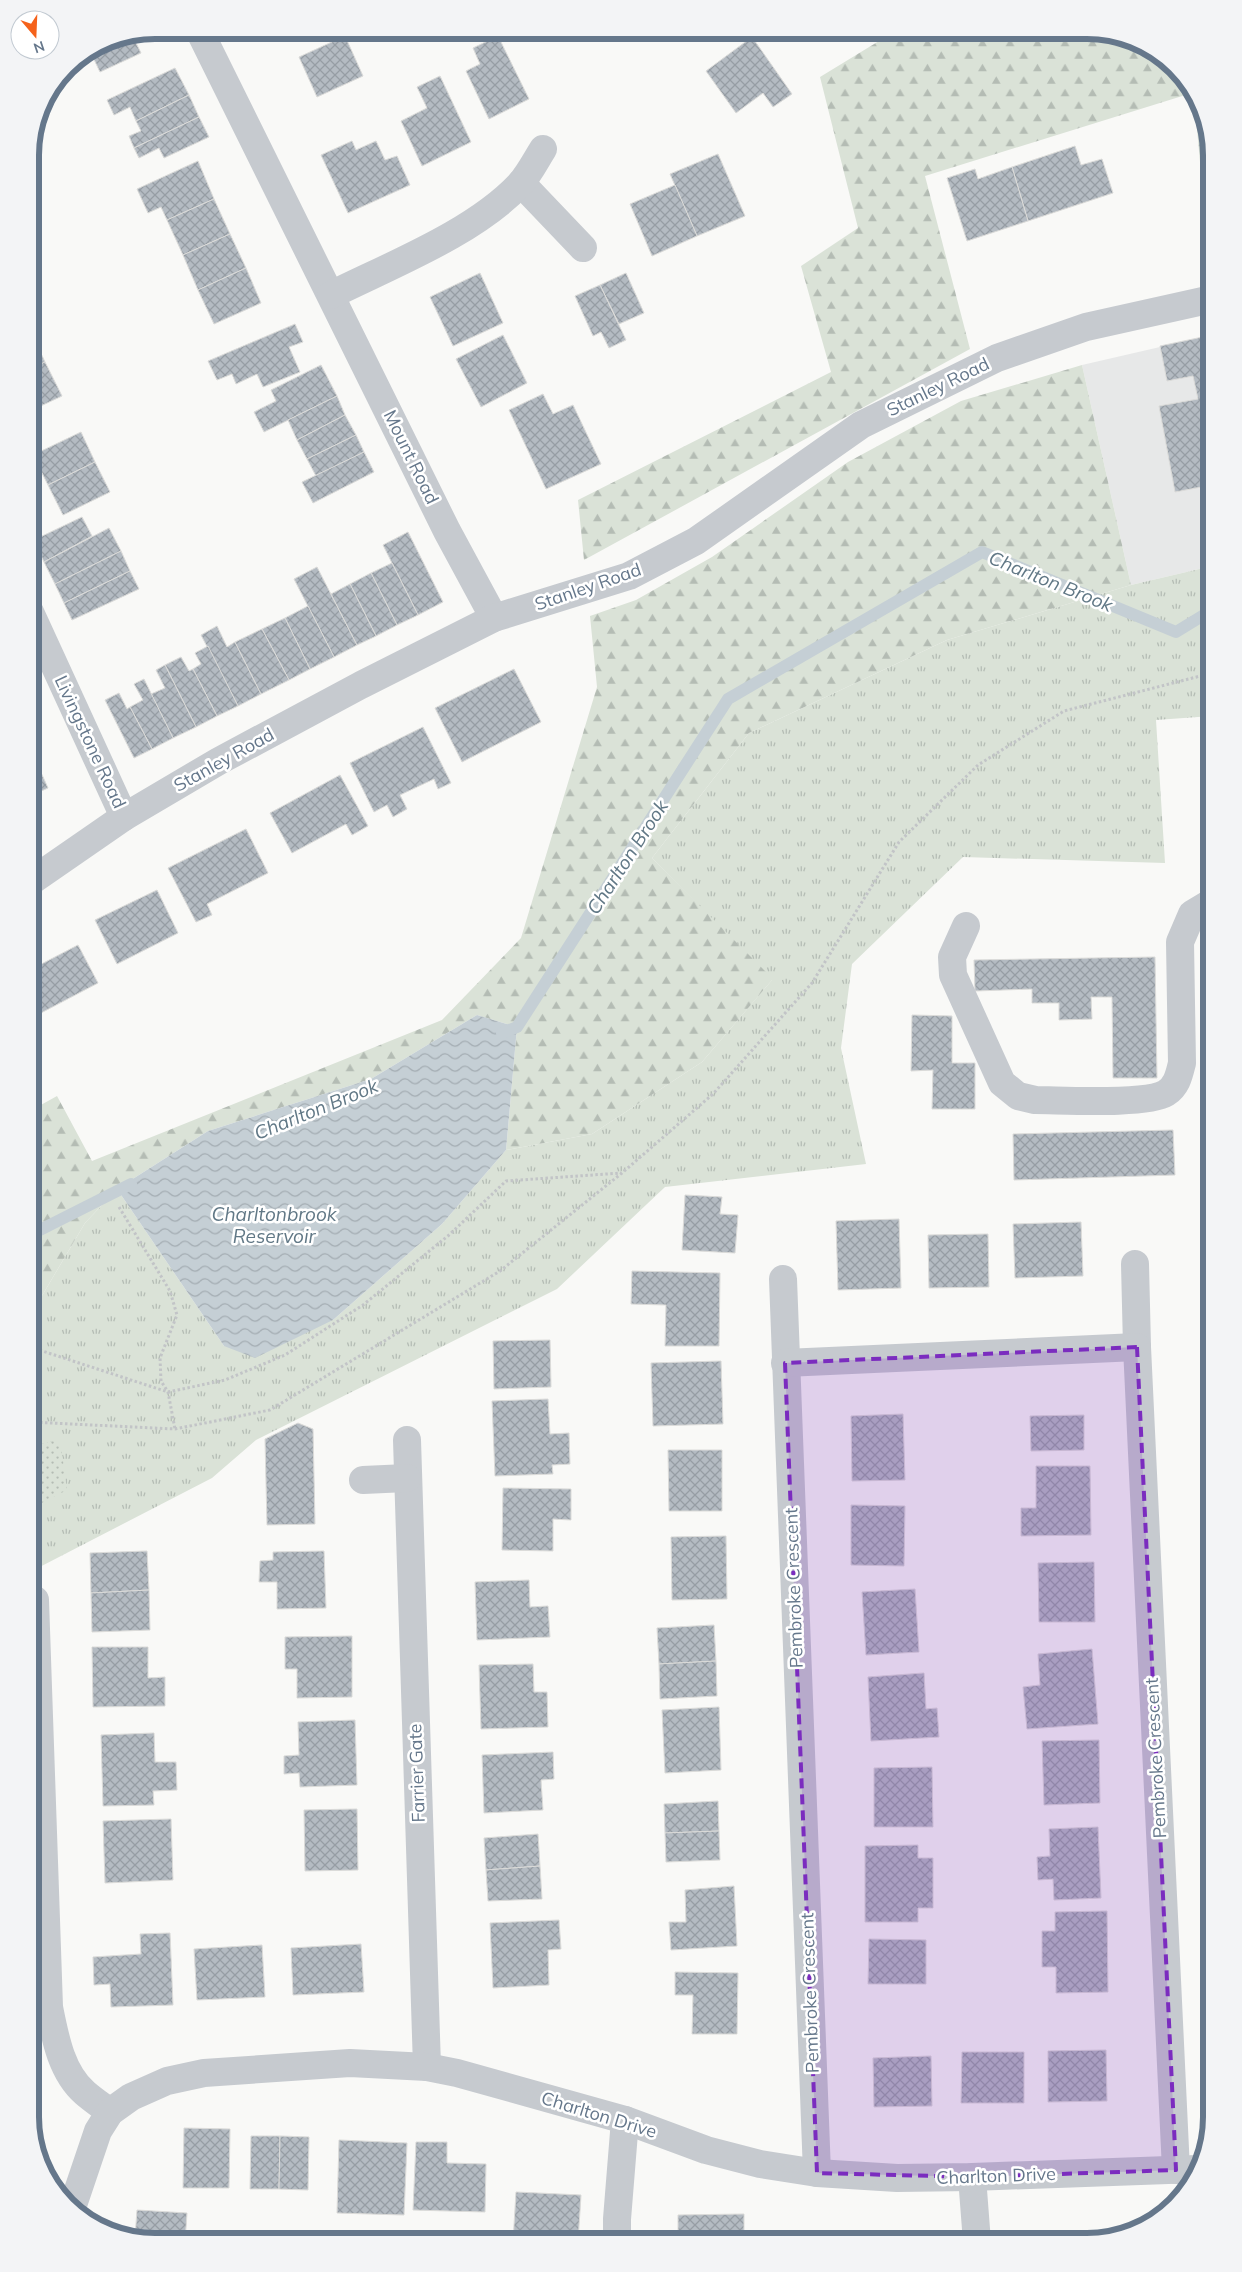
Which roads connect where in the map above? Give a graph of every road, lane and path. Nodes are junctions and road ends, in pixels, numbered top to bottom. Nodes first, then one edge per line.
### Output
1 (204, 39) edge
2 (543, 149) dead end
3 (520, 183) junction
4 (583, 248) dead end
5 (332, 295) junction
6 (1203, 301) edge
7 (494, 618) junction
8 (39, 632) edge
9 (1203, 675) edge
10 (124, 817) junction
11 (39, 876) edge
12 (1203, 907) edge
13 (966, 926) dead end
14 (622, 1173) junction
15 (119, 1207) dead end
16 (1135, 1264) dead end
17 (783, 1279) dead end
18 (1137, 1347) junction
19 (39, 1351) edge
20 (785, 1363) junction
21 (168, 1392) junction
22 (39, 1422) edge
23 (175, 1430) junction
24 (407, 1440) dead end
25 (407, 1478) junction
26 (363, 1480) dead end
27 (39, 1892) edge
28 (427, 2067) junction
29 (110, 2112) junction
30 (625, 2120) junction
31 (1186, 2169) edge
32 (817, 2173) junction
33 (972, 2178) junction
34 (74, 2200) edge
35 (618, 2233) edge
36 (976, 2233) edge

1 - 5 street, Mount Road
2 - 3 street
3 - 4 street
3 - 5 street
5 - 7 street, Mount Road
6 - 7 street, Stanley Road
7 - 10 street, Stanley Road
8 - 10 street, Livingstone Road
9 - 14 path
10 - 11 street, Stanley Road
12 - 13 street
14 - 21 path
14 - 23 path
15 - 21 path
16 - 18 street, Pembroke Crescent
17 - 20 street, Pembroke Crescent
18 - 20 street
18 - 31 street, Pembroke Crescent
19 - 21 path
20 - 32 street, Pembroke Crescent
21 - 23 path
22 - 23 path
24 - 25 street, Farrier Gate
25 - 26 street
25 - 28 street, Farrier Gate
27 - 29 street
28 - 29 street, Charlton Drive
28 - 30 street, Charlton Drive
29 - 34 street, Charlton Drive
30 - 32 street, Charlton Drive
30 - 35 street
31 - 33 street, Charlton Drive
32 - 33 street, Charlton Drive
33 - 36 street

